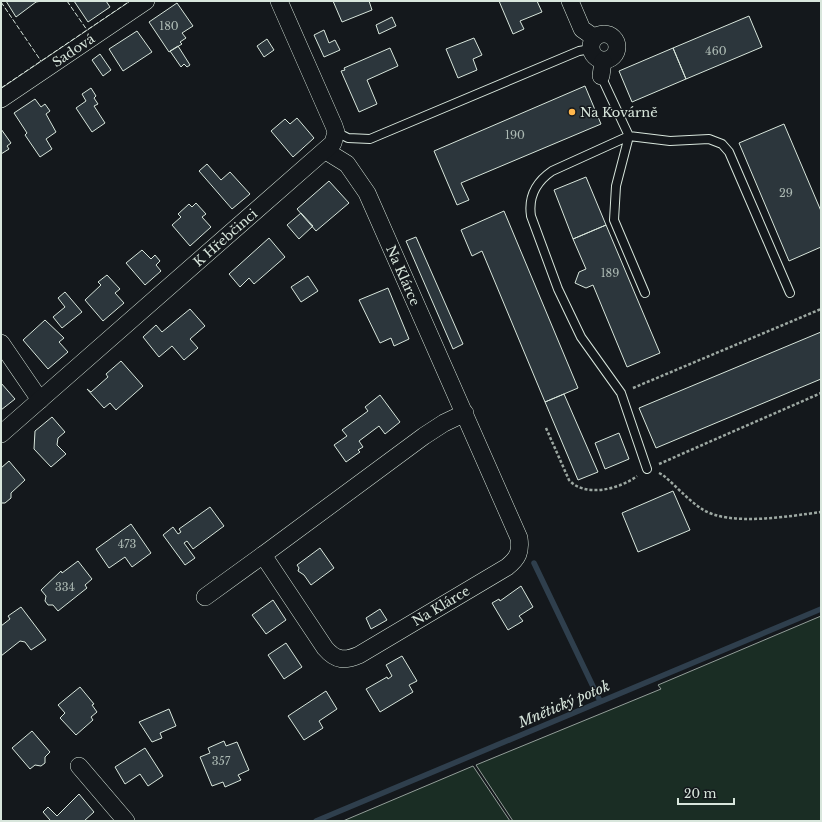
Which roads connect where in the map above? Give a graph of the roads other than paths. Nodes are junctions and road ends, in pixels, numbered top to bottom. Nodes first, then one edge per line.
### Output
1 (146, 1) edge
2 (279, 1) edge
3 (570, 1) edge
4 (593, 43) junction
5 (602, 68) junction
6 (1, 100) edge
7 (336, 132) junction
8 (629, 136) junction
9 (326, 151) junction
10 (645, 293) dead end
11 (790, 293) dead end
12 (1, 343) edge
13 (40, 400) junction
14 (465, 413) junction
15 (1, 434) edge
16 (647, 469) road end
17 (263, 555) junction
18 (205, 598) dead end
19 (79, 766) dead end
20 (126, 821) edge

1 - 6 street, Sadová
2 - 7 street
3 - 4 street
4 - 5 street
4 - 5 street
4 - 7 lane
5 - 8 lane
7 - 9 street, K Hřebčinci
8 - 10 lane
8 - 11 lane
8 - 16 lane
9 - 13 street, K Hřebčinci
9 - 14 street, Na Klárce
12 - 13 street
13 - 15 street, K Hřebčinci
14 - 17 street
14 - 17 street, Na Klárce
17 - 18 street
19 - 20 street

